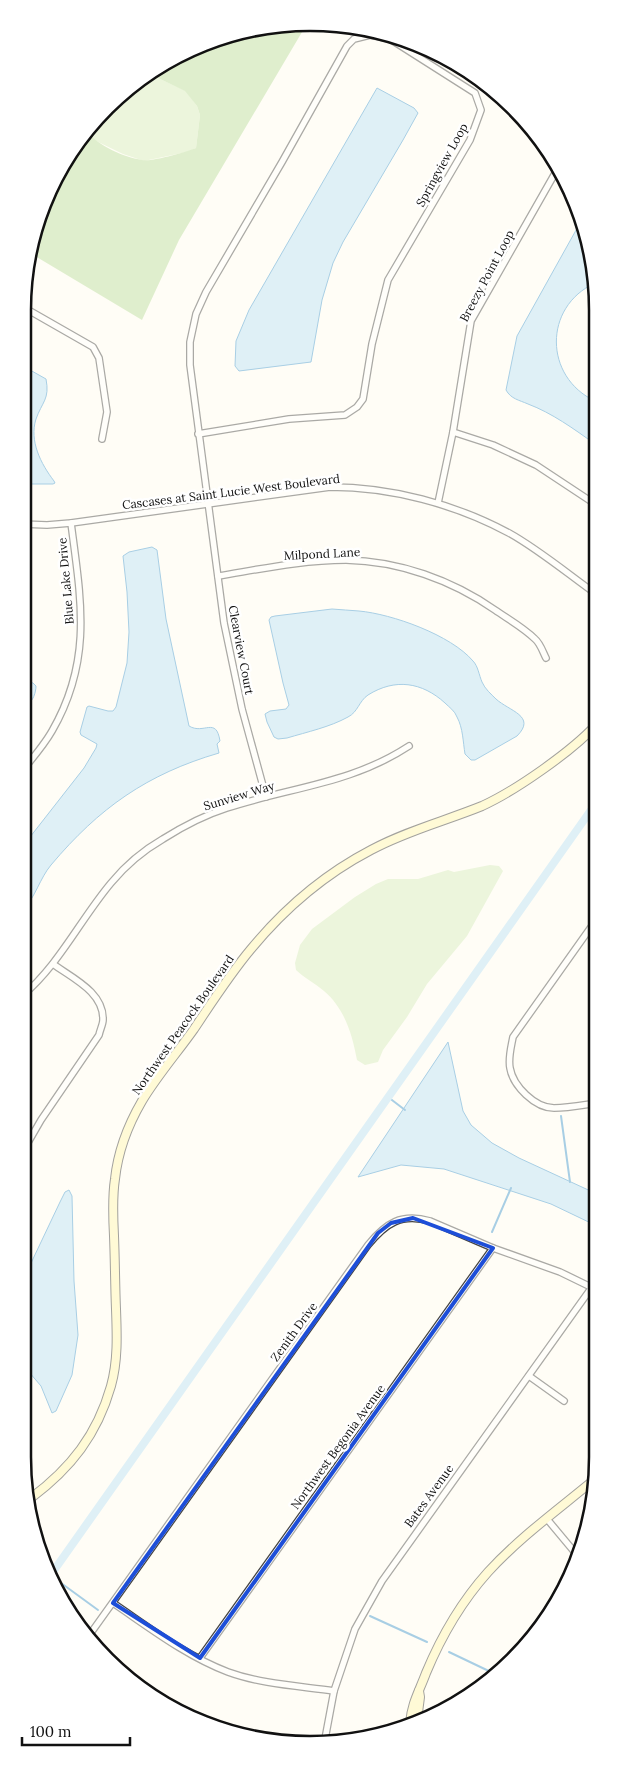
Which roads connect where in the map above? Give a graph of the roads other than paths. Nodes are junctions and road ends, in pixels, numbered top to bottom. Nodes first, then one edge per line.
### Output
1 (362, 37) edge
2 (402, 47) edge
3 (554, 176) edge
4 (31, 312) edge
5 (453, 432) junction
6 (198, 434) junction
7 (102, 439) dead end
8 (589, 499) edge
9 (208, 504) junction
10 (438, 504) junction
11 (71, 523) junction
12 (31, 524) edge
13 (218, 576) junction
14 (589, 589) edge
15 (546, 658) dead end
16 (589, 733) edge
17 (409, 746) dead end
18 (31, 759) edge
19 (266, 797) junction
20 (589, 930) edge
21 (53, 964) junction
22 (31, 989) edge
23 (589, 1104) edge
24 (31, 1137) edge
25 (493, 1248) junction
26 (589, 1286) edge
27 (589, 1297) edge
28 (529, 1376) junction
29 (564, 1401) dead end
30 (587, 1486) edge
31 (34, 1495) edge
32 (547, 1519) junction
33 (573, 1550) edge
34 (113, 1603) junction
35 (92, 1631) edge
36 (200, 1658) junction
37 (334, 1691) junction
38 (419, 1691) junction
39 (418, 1715) edge
40 (411, 1717) edge
41 (326, 1735) edge

1 - 6 street, Springview Loop
2 - 6 street, Springview Loop
3 - 5 street, Breezy Point Loop
4 - 7 street
5 - 8 street
5 - 10 street, Breezy Point Loop
6 - 9 street, Springview Loop
9 - 10 street, Cascases at Saint Lucie West Boulevard
9 - 11 street, Cascases at Saint Lucie West Boulevard
9 - 13 street, Clearview Court
10 - 14 street, Cascases at Saint Lucie West Boulevard
11 - 12 street, Cascases at Saint Lucie West Boulevard
11 - 18 street, Blue Lake Drive
13 - 15 street, Milpond Lane
13 - 19 street, Clearview Court
16 - 31 street, Northwest Peacock Boulevard
17 - 19 street, Sunview Way
19 - 21 street, Sunview Way
20 - 23 street
21 - 22 street, Sunview Way
21 - 24 street
25 - 26 street, Zenith Drive
25 - 34 street, Zenith Drive
25 - 36 street, Northwest Begonia Avenue
27 - 28 street, Bates Avenue
28 - 29 street
28 - 37 street, Bates Avenue
30 - 32 street
32 - 33 street
32 - 38 street
34 - 35 street, Zenith Drive
34 - 36 street
36 - 37 street
37 - 41 street, Bates Avenue
38 - 39 street
38 - 40 street

